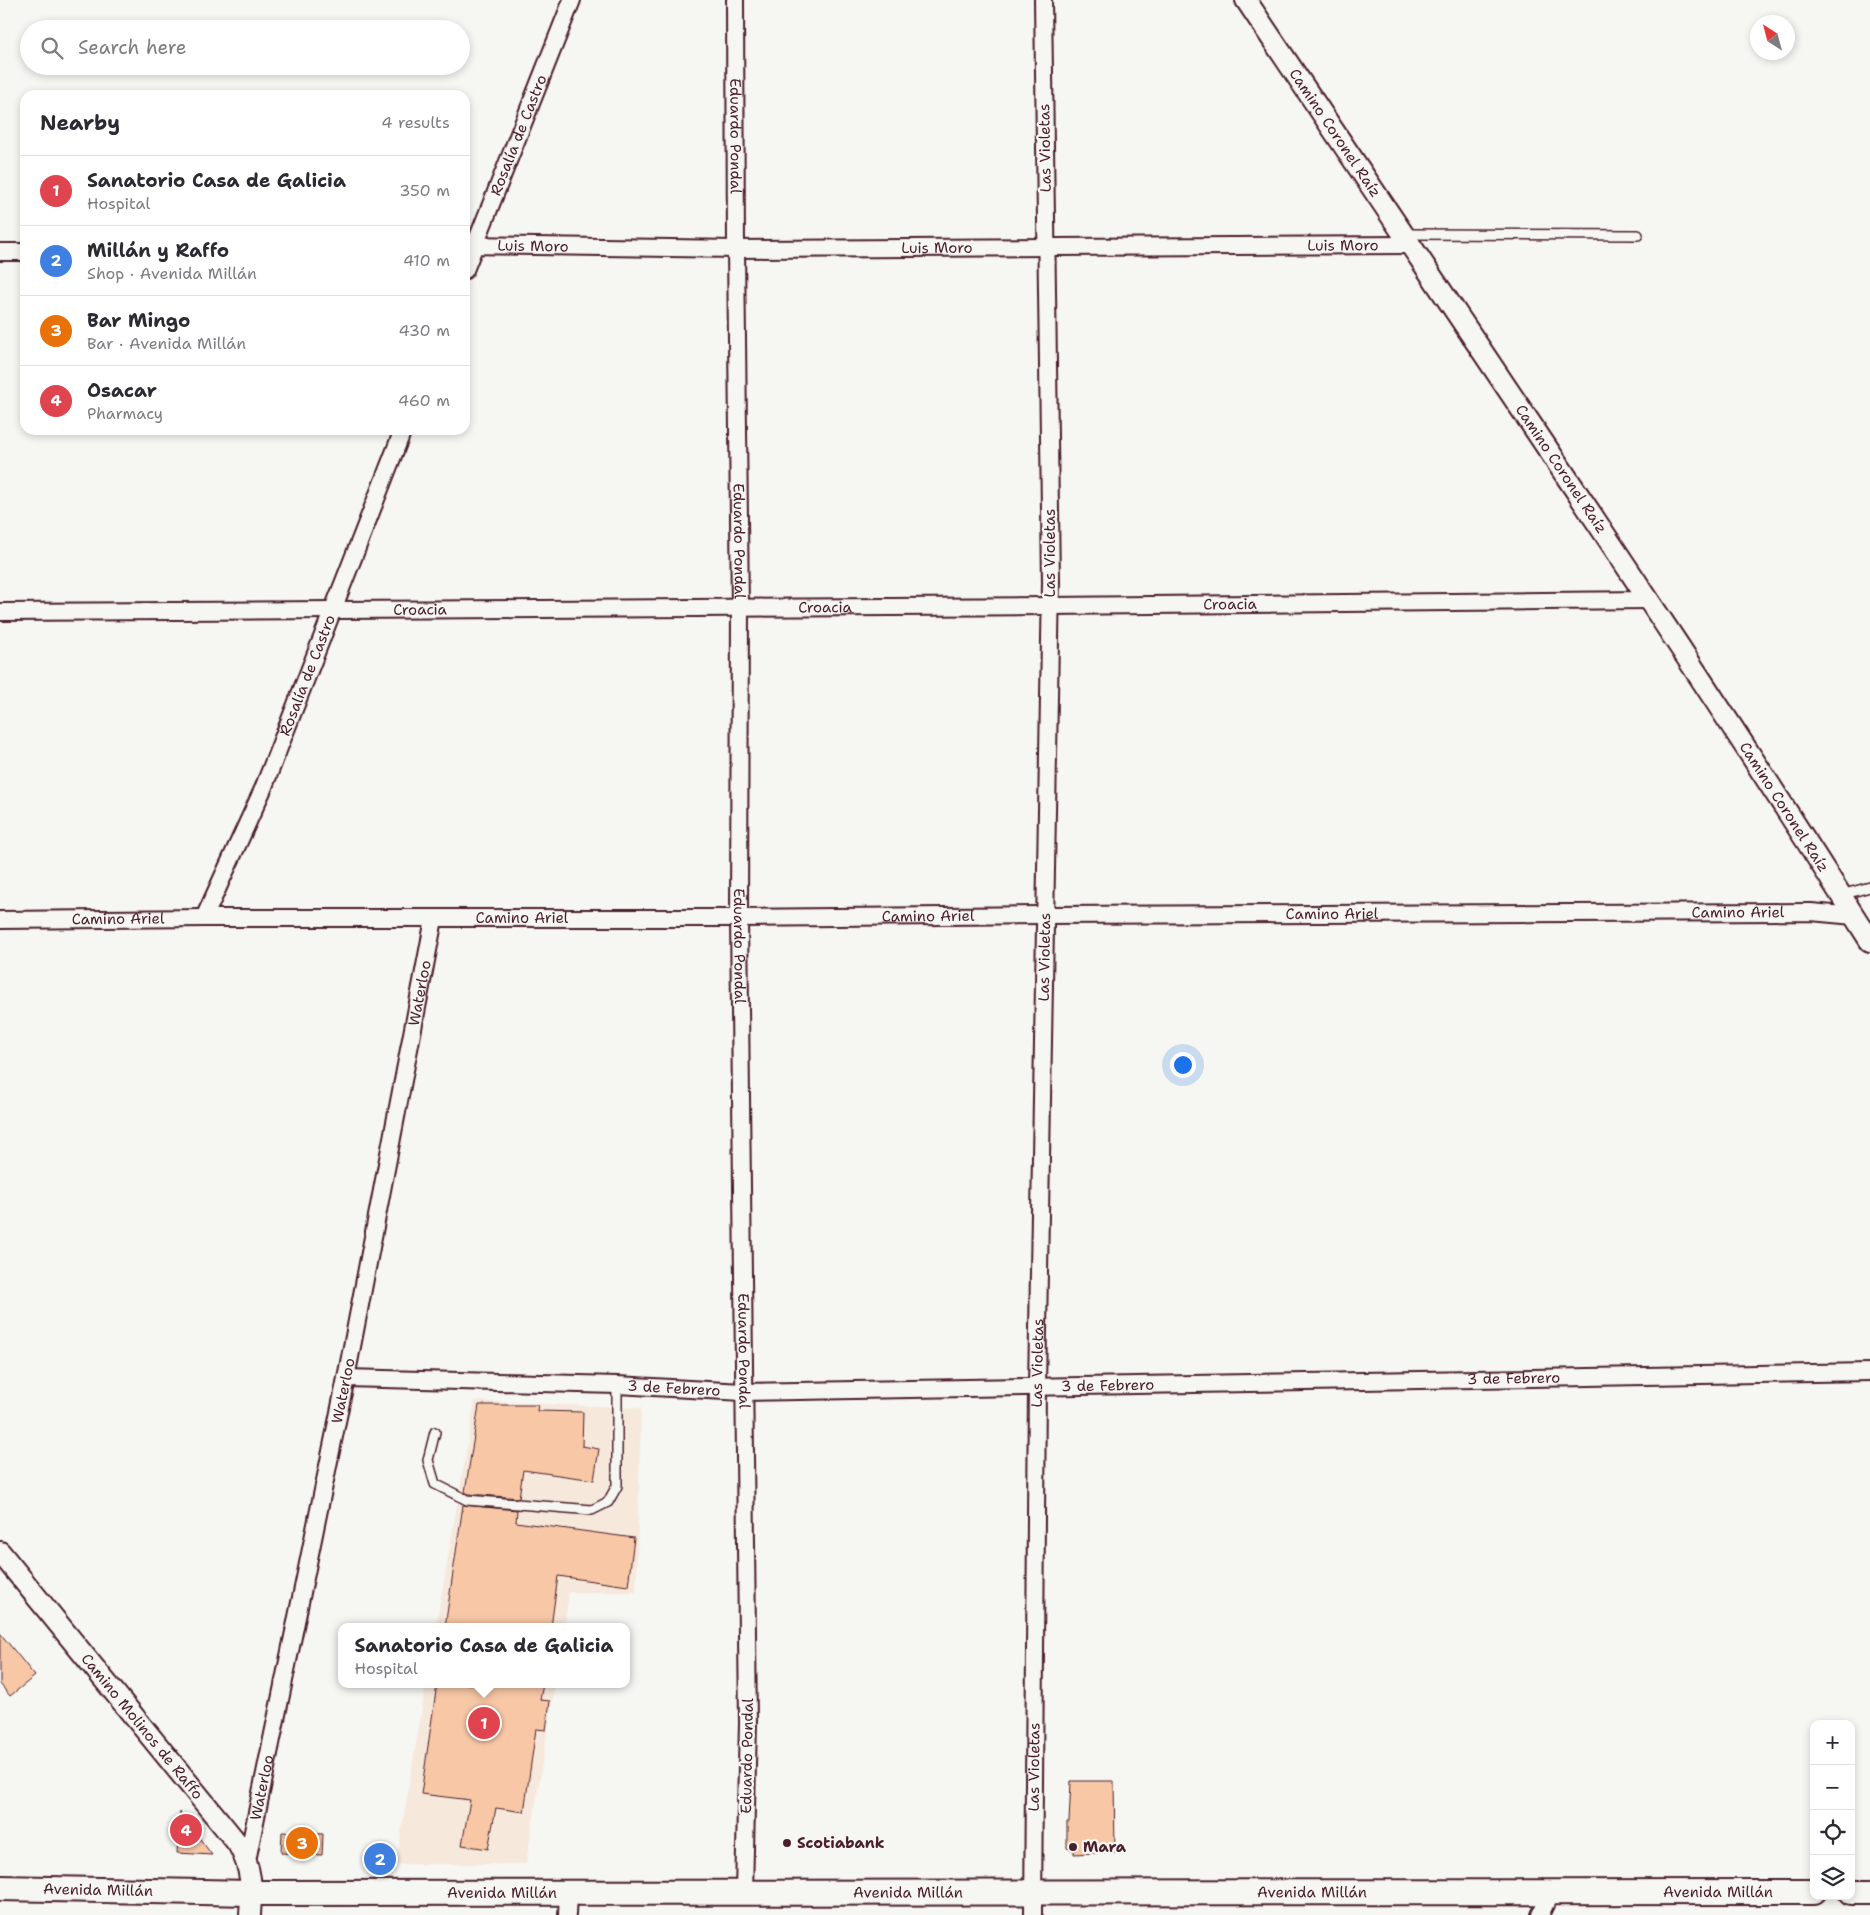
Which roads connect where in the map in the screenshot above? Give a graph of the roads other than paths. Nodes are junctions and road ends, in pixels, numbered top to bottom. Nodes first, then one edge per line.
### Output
1 (572, 0) edge
2 (735, 0) edge
3 (1043, 0) edge
4 (1246, 0) edge
5 (1638, 235) dead end
6 (1405, 239) junction
7 (470, 245) edge
8 (1046, 246) junction
9 (736, 250) junction
10 (0, 252) edge
11 (20, 252) edge
12 (401, 435) edge
13 (1650, 600) junction
14 (1050, 606) junction
15 (740, 608) junction
16 (334, 609) junction
17 (0, 612) edge
18 (1870, 887) edge
19 (1841, 896) junction
20 (1044, 915) junction
21 (1854, 916) junction
22 (204, 918) junction
23 (739, 918) junction
24 (434, 919) junction
25 (0, 920) edge
26 (1870, 941) edge
27 (1870, 1372) edge
28 (346, 1378) junction
29 (617, 1385) junction
30 (1037, 1387) junction
31 (744, 1392) junction
32 (434, 1432) dead end
33 (0, 1552) edge
34 (247, 1861) junction
35 (0, 1888) edge
36 (744, 1892) junction
37 (1551, 1892) junction
38 (1810, 1892) edge
39 (1855, 1892) edge
40 (1870, 1892) edge
41 (251, 1904) edge
42 (568, 1904) edge
43 (1033, 1904) edge
44 (1540, 1915) edge

1 - 7 street, Rosalía de Castro
2 - 9 street, Eduardo Pondal
3 - 8 street, Las Violetas
4 - 6 street, Camino Coronel Raíz
5 - 6 lane
6 - 8 street, Luis Moro
6 - 13 street, Camino Coronel Raíz
7 - 9 street, Luis Moro
8 - 9 street, Luis Moro
8 - 14 street, Las Violetas
9 - 15 street, Eduardo Pondal
10 - 11 street
12 - 16 street, Rosalía de Castro
13 - 14 street, Croacia
13 - 19 street, Camino Coronel Raíz
14 - 15 street, Croacia
14 - 20 street, Las Violetas
15 - 16 street, Croacia
15 - 23 street, Eduardo Pondal
16 - 17 street, Croacia
16 - 22 street, Rosalía de Castro
18 - 19 lane
19 - 21 street, Camino Coronel Raíz
20 - 21 street, Camino Ariel
20 - 23 street, Camino Ariel
20 - 30 street, Las Violetas
21 - 26 street, Camino Coronel Raíz
22 - 24 street, Camino Ariel
22 - 25 street, Camino Ariel
23 - 24 street, Camino Ariel
23 - 31 street, Eduardo Pondal
24 - 28 street, Waterloo
27 - 30 street, 3 de Febrero
28 - 29 street, 3 de Febrero
28 - 34 street, Waterloo
29 - 31 street, 3 de Febrero
29 - 32 lane
30 - 31 street, 3 de Febrero
30 - 43 street, Las Violetas
31 - 36 street, Eduardo Pondal
33 - 34 street, Camino Molinos de Raffo
34 - 41 street, Camino Molinos de Raffo
35 - 41 main road, Avenida Millán
36 - 42 main road, Avenida Millán
36 - 43 main road, Avenida Millán
37 - 38 main road, Avenida Millán
37 - 43 main road, Avenida Millán
37 - 44 street
39 - 40 main road
41 - 42 main road, Avenida Millán

